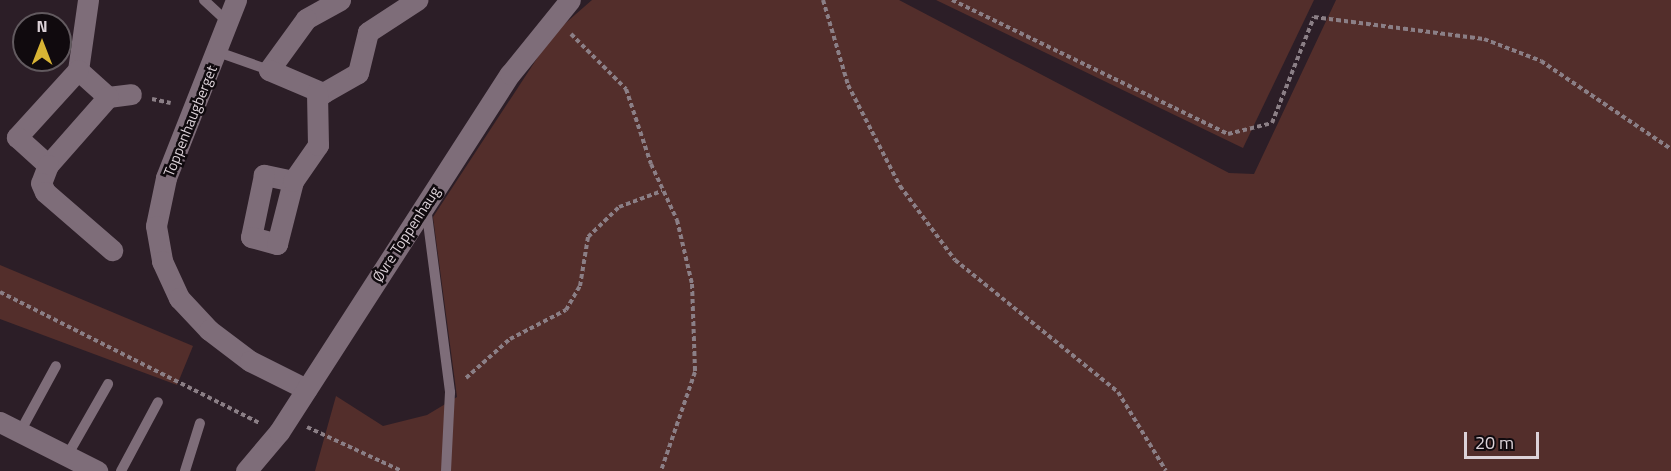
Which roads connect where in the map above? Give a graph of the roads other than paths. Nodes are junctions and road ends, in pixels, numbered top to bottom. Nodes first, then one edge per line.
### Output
1 (88, 0) edge
2 (204, 0) edge
3 (236, 0) edge
4 (340, 0) edge
5 (417, 0) edge
6 (570, 0) edge
7 (228, 23) junction
8 (218, 52) junction
9 (78, 70) junction
10 (269, 70) junction
11 (317, 92) junction
12 (131, 94) road end
13 (108, 97) junction
14 (48, 165) junction
15 (293, 181) dead end
16 (425, 204) junction
17 (112, 250) dead end
18 (56, 366) dead end
19 (108, 384) dead end
20 (306, 389) junction
21 (158, 402) dead end
22 (0, 422) edge
23 (200, 423) dead end
24 (20, 432) junction
25 (67, 456) junction
26 (265, 464) edge
27 (97, 471) edge
28 (121, 471) edge
29 (185, 471) edge
30 (246, 471) edge
31 (446, 471) edge

1 - 9 street
2 - 7 lane
3 - 7 street, Toppenhaugberget
4 - 10 street
5 - 11 street
6 - 16 street, Øvre Toppenhaug
7 - 8 street, Toppenhaugberget
8 - 10 lane
8 - 20 street, Toppenhaugberget
9 - 13 street
9 - 14 street
10 - 11 street
11 - 15 street
12 - 13 street
13 - 14 street
14 - 17 street
16 - 20 street, Øvre Toppenhaug
16 - 31 lane
18 - 24 lane
19 - 25 lane
20 - 26 street, Øvre Toppenhaug
21 - 28 lane
22 - 24 street
23 - 29 lane
24 - 25 street
25 - 27 street
26 - 30 street, Øvre Toppenhaug

